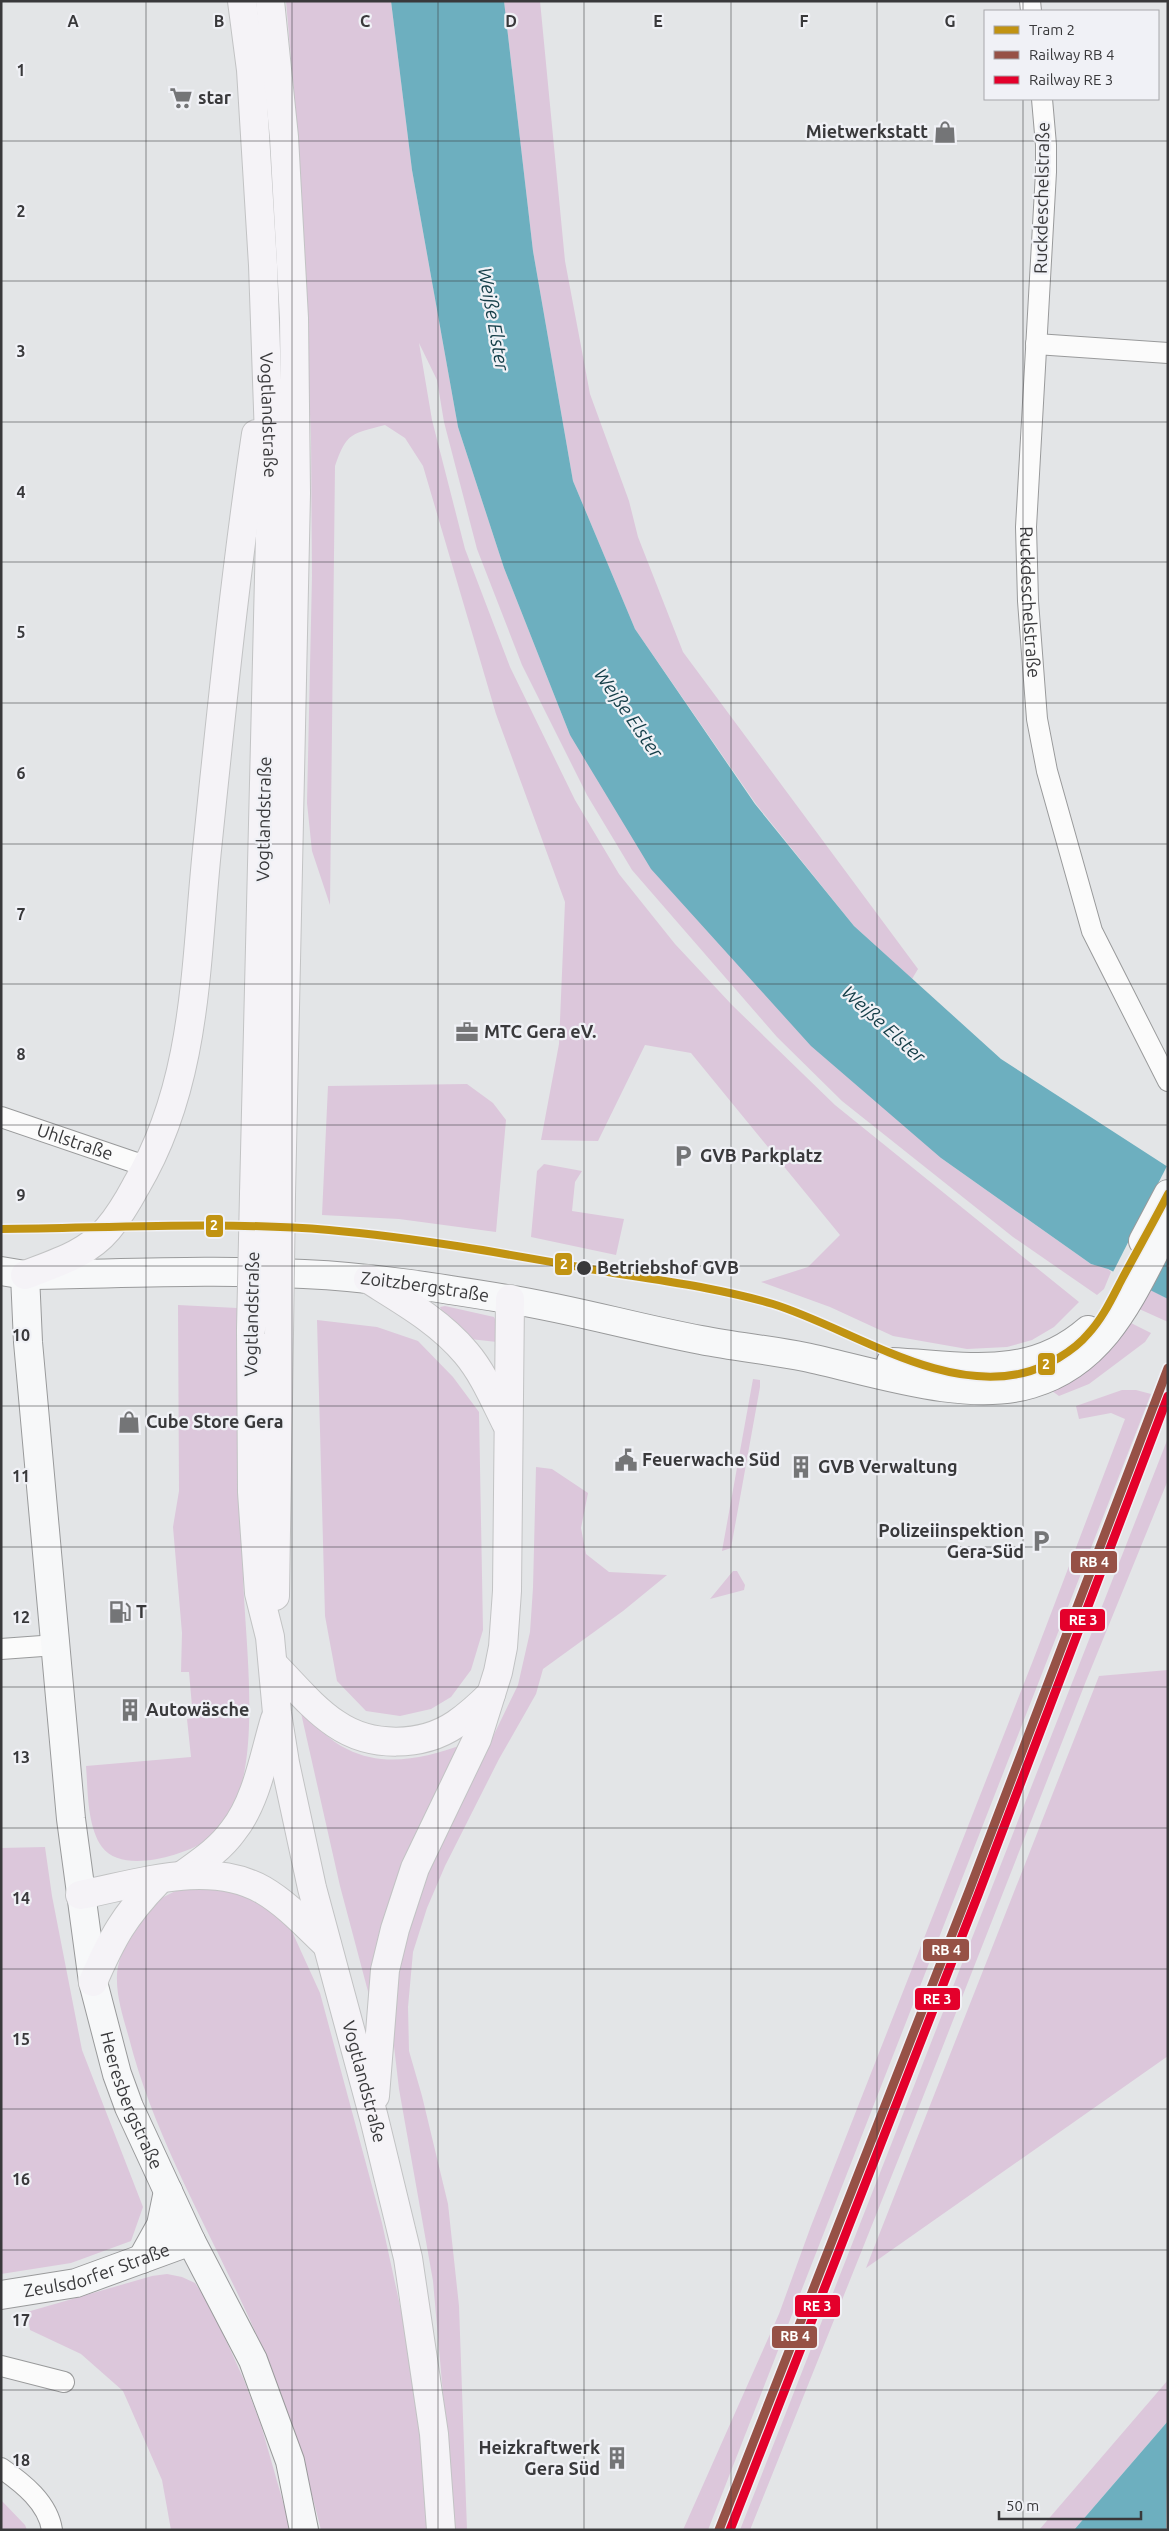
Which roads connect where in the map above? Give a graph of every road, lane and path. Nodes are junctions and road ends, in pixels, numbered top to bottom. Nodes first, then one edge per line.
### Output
1 (242, 1) edge
2 (270, 1) edge
3 (1042, 100) edge
4 (1036, 344) junction
5 (1168, 353) edge
6 (267, 364) junction
7 (1168, 1081) edge
8 (1, 1117) edge
9 (148, 1167) junction
10 (1168, 1194) edge
11 (1168, 1226) edge
12 (9, 1276) edge
13 (368, 1279) junction
14 (510, 1299) junction
15 (1117, 1306) junction
16 (817, 1360) junction
17 (507, 1426) junction
18 (56, 1644) junction
19 (1, 1649) edge
20 (271, 1650) junction
21 (491, 1694) junction
22 (277, 1713) junction
23 (184, 1874) junction
24 (158, 1881) junction
25 (80, 1895) junction
26 (327, 1945) junction
27 (93, 1982) junction
28 (374, 2118) junction
29 (168, 2191) junction
30 (191, 2241) junction
31 (142, 2259) junction
32 (1, 2295) edge
33 (1, 2366) edge
34 (64, 2382) dead end
35 (1, 2468) edge
36 (52, 2530) edge
37 (304, 2530) edge
38 (441, 2530) edge

1 - 6 main road, Vogtlandstraße
2 - 20 main road, Vogtlandstraße, bridge
3 - 4 street, Ruckdeschelstraße
4 - 5 street
4 - 7 street, Ruckdeschelstraße
6 - 9 main road
6 - 20 main road, Vogtlandstraße, bridge
8 - 9 street, Uhlstraße
9 - 12 main road
10 - 15 main road
11 - 15 main road
12 - 13 main road, Zoitzbergstraße
12 - 18 main road, Heeresbergstraße
13 - 14 main road, Zoitzbergstraße
13 - 17 main road
14 - 16 main road, Zoitzbergstraße
14 - 17 main road
15 - 16 main road, Zoitzbergstraße
15 - 16 main road, Zoitzbergstraße
17 - 21 main road
18 - 19 street
18 - 25 main road, Heeresbergstraße
20 - 21 main road
20 - 22 main road, Vogtlandstraße
21 - 28 main road
22 - 23 main road
22 - 26 main road, Vogtlandstraße
23 - 24 main road
23 - 26 main road
24 - 25 main road
24 - 27 main road
25 - 27 main road, Heeresbergstraße
26 - 28 main road, Vogtlandstraße
27 - 29 main road, Heeresbergstraße
28 - 38 main road, Vogtlandstraße
29 - 30 main road, Heeresbergstraße
29 - 31 main road
30 - 31 main road, Zeulsdorfer Straße
30 - 37 main road, Heeresbergstraße
31 - 32 main road, Zeulsdorfer Straße
33 - 34 street
35 - 36 street

